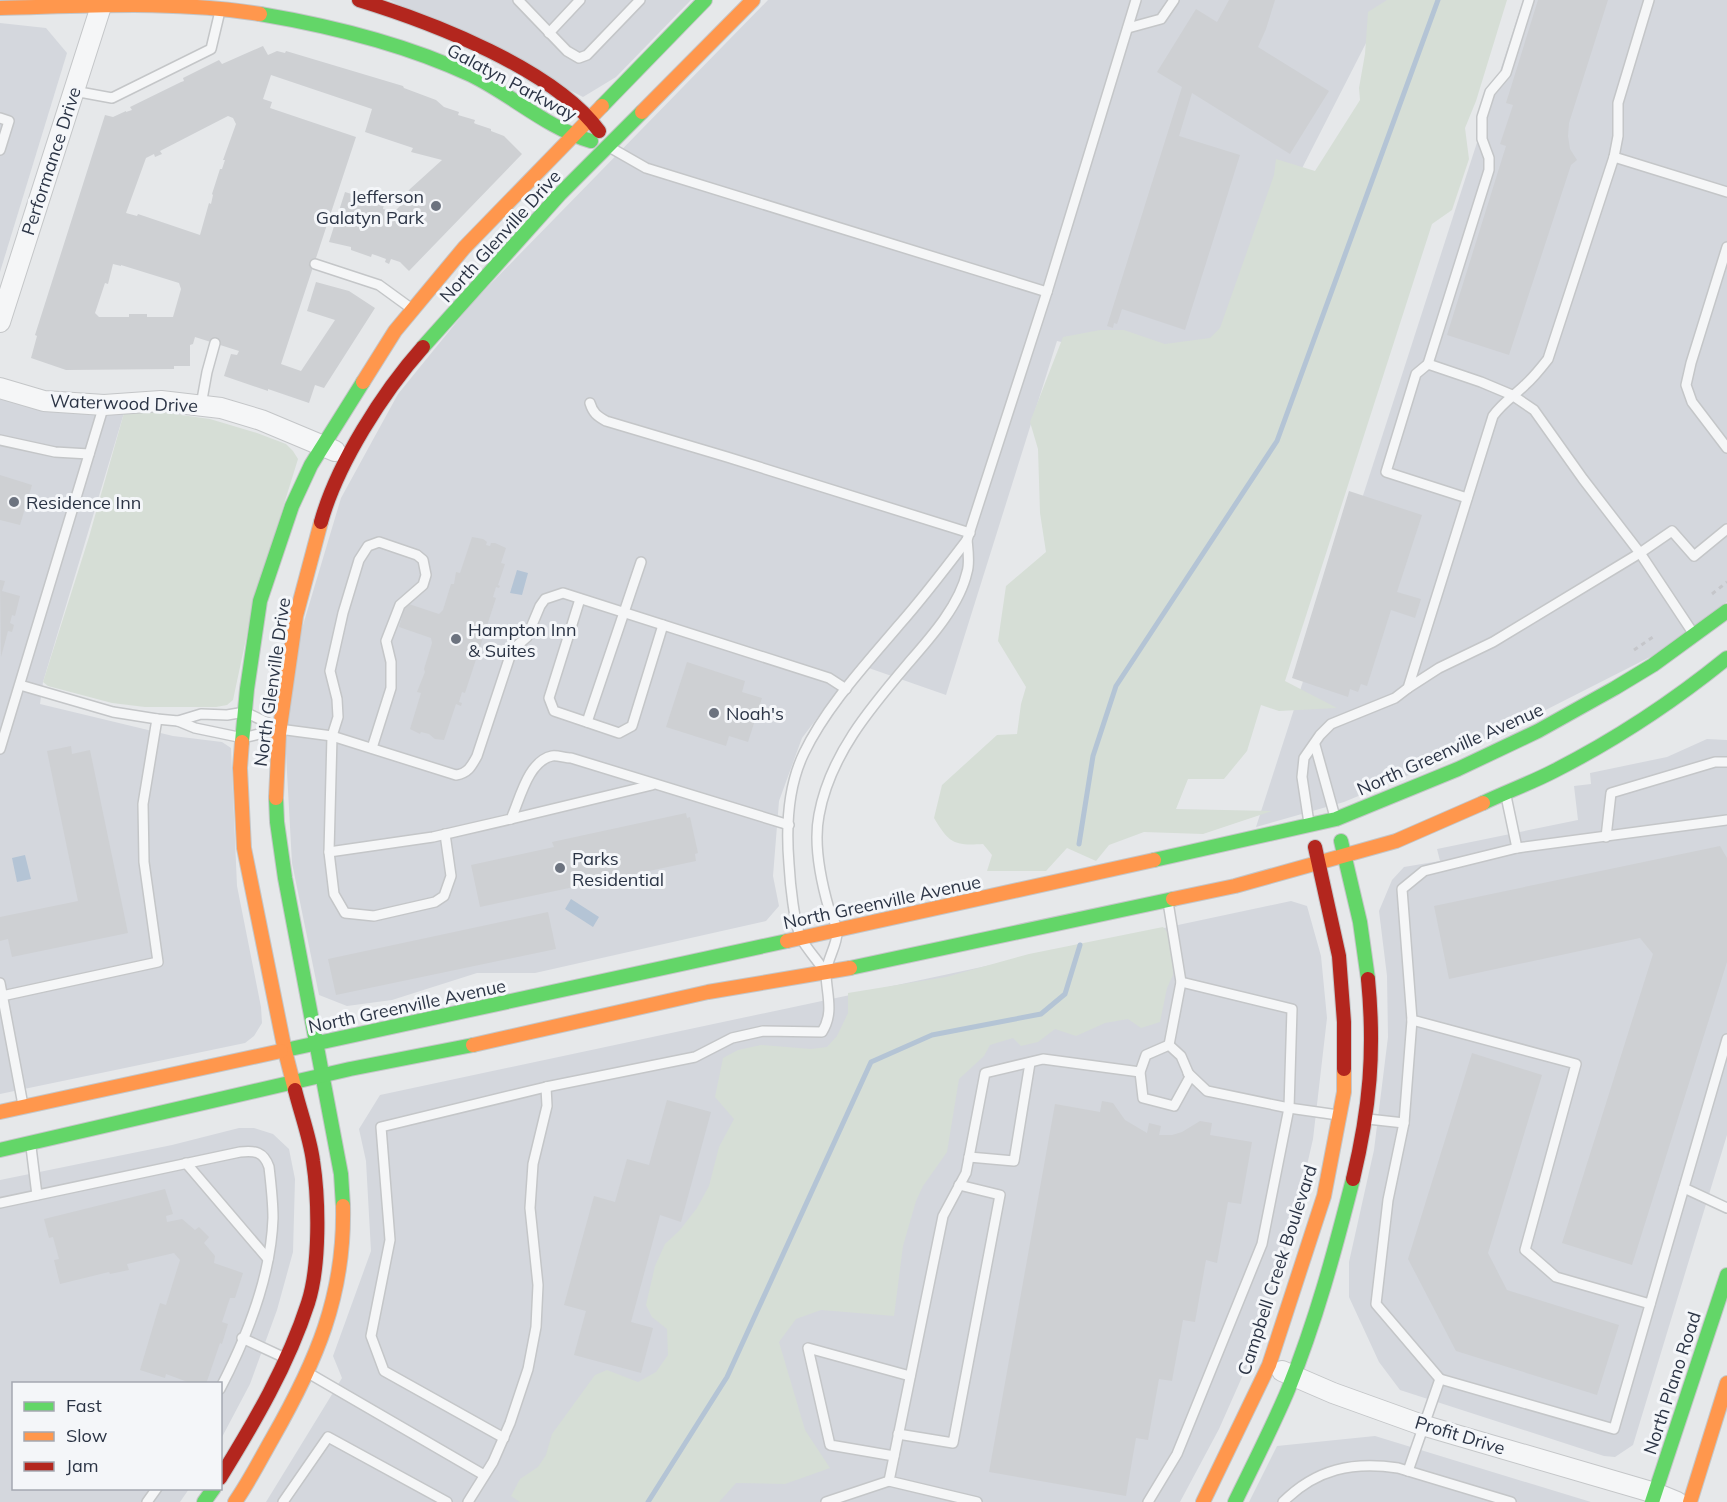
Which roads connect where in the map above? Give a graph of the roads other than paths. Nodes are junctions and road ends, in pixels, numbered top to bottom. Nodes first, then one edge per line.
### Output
1 (359, 0) edge
2 (518, 0) edge
3 (580, 0) edge
4 (640, 0) edge
5 (705, 0) edge
6 (753, 0) edge
7 (1136, 0) edge
8 (1174, 0) edge
9 (1529, 0) edge
10 (1649, 0) edge
11 (102, 3) edge
12 (0, 8) edge
13 (403, 8) junction
14 (220, 9) junction
15 (253, 13) junction
16 (1128, 28) junction
17 (549, 33) junction
18 (74, 91) junction
19 (590, 117) junction
20 (0, 118) edge
21 (574, 136) junction
22 (609, 147) junction
23 (0, 150) edge
24 (1614, 157) junction
25 (1727, 192) edge
26 (1727, 247) edge
27 (315, 264) dead end
28 (1047, 292) junction
29 (412, 310) junction
30 (0, 322) edge
31 (215, 343) dead end
32 (1428, 364) junction
33 (0, 388) edge
34 (1512, 395) junction
35 (590, 403) dead end
36 (104, 405) junction
37 (201, 405) junction
38 (0, 440) edge
39 (323, 445) junction
40 (1727, 448) edge
41 (89, 454) junction
42 (348, 458) junction
43 (1467, 498) junction
44 (1727, 529) edge
45 (968, 537) junction
46 (1640, 553) junction
47 (641, 562) dead end
48 (580, 599) junction
49 (1727, 611) edge
50 (623, 613) junction
51 (663, 625) junction
52 (1695, 635) junction
53 (1727, 658) edge
54 (20, 685) junction
55 (1408, 688) junction
56 (846, 689) junction
57 (245, 712) junction
58 (157, 719) junction
59 (178, 721) junction
60 (587, 722) junction
61 (279, 729) junction
62 (332, 736) junction
63 (243, 738) junction
64 (1315, 745) junction
65 (372, 748) junction
66 (0, 749) edge
67 (1727, 762) edge
68 (652, 784) junction
69 (1505, 794) junction
70 (511, 819) junction
71 (1336, 819) junction
72 (1727, 820) edge
73 (789, 825) junction
74 (1310, 825) junction
75 (445, 834) junction
76 (1606, 837) junction
77 (1517, 848) junction
78 (329, 852) junction
79 (1346, 856) junction
80 (1319, 864) junction
81 (1168, 900) junction
82 (837, 930) junction
83 (801, 938) junction
84 (826, 973) junction
85 (1181, 982) junction
86 (0, 983) edge
87 (3, 996) junction
88 (1412, 1020) junction
89 (1727, 1039) edge
90 (316, 1043) junction
91 (1168, 1045) junction
92 (285, 1051) junction
93 (1030, 1063) junction
94 (1140, 1072) junction
95 (1188, 1073) junction
96 (321, 1075) junction
97 (293, 1081) junction
98 (546, 1087) junction
99 (1289, 1108) junction
100 (0, 1112) edge
101 (1340, 1115) junction
102 (25, 1116) junction
103 (1366, 1119) junction
104 (1404, 1123) junction
105 (30, 1143) junction
106 (0, 1150) edge
107 (969, 1157) junction
108 (186, 1163) junction
109 (959, 1185) junction
110 (1684, 1188) junction
111 (37, 1195) junction
112 (0, 1203) edge
113 (1727, 1208) edge
114 (268, 1259) junction
115 (1727, 1275) edge
116 (1650, 1304) junction
117 (242, 1338) junction
118 (1269, 1365) junction
119 (296, 1366) junction
120 (910, 1376) junction
121 (1293, 1376) junction
122 (1440, 1379) junction
123 (1727, 1383) edge
124 (222, 1384) edge
125 (1422, 1425) junction
126 (898, 1434) junction
127 (504, 1438) junction
128 (894, 1455) junction
129 (1408, 1471) junction
130 (222, 1475) edge
131 (484, 1475) junction
132 (889, 1481) junction
133 (1654, 1498) edge
134 (235, 1502) edge
135 (283, 1502) edge
136 (447, 1502) edge
137 (468, 1502) edge
138 (827, 1502) edge
139 (977, 1502) edge
140 (1148, 1502) edge
141 (1203, 1502) edge
142 (1235, 1502) edge
143 (1283, 1502) edge
144 (1511, 1502) edge
145 (1677, 1502) edge
146 (1690, 1502) edge

1 - 13 street, Galatyn Parkway
2 - 17 lane
3 - 17 lane
4 - 17 lane
5 - 19 street, North Glenville Drive
6 - 22 street, North Glenville Drive
7 - 16 lane
8 - 16 lane
9 - 32 lane
10 - 24 lane
11 - 12 street, Galatyn Parkway
11 - 14 street, Galatyn Parkway
11 - 18 street, Performance Drive
13 - 15 street
13 - 19 street, Galatyn Parkway
14 - 15 street, Galatyn Parkway
14 - 18 lane
15 - 21 street, Galatyn Parkway
16 - 28 lane
18 - 30 street, Performance Drive
19 - 21 street, North Glenville Drive
19 - 22 street, Galatyn Parkway
20 - 23 lane
21 - 22 street, Galatyn Parkway
21 - 29 street, North Glenville Drive
22 - 28 lane
22 - 42 street, North Glenville Drive
24 - 25 lane
24 - 34 lane
26 - 40 lane
27 - 29 lane
28 - 45 lane
29 - 39 street, North Glenville Drive
31 - 37 lane
32 - 34 lane
32 - 43 lane
33 - 36 street, Waterwood Drive
34 - 43 lane
34 - 46 lane
35 - 45 lane
36 - 37 street, Waterwood Drive
36 - 41 lane
37 - 39 street, Waterwood Drive
38 - 41 lane
39 - 42 street, Waterwood Drive
39 - 57 street, North Glenville Drive
41 - 54 lane
42 - 61 street, North Glenville Drive
43 - 55 lane
44 - 46 lane
45 - 56 lane
45 - 82 lane
46 - 52 lane
46 - 55 lane
47 - 50 lane
48 - 50 lane
48 - 60 lane
48 - 65 lane
49 - 52 street, North Greenville Avenue
50 - 51 lane
50 - 60 lane
51 - 56 lane
51 - 60 lane
52 - 71 street, North Greenville Avenue
53 - 69 street
54 - 58 lane
54 - 66 lane
55 - 64 lane
56 - 73 lane
57 - 59 lane
57 - 61 lane
57 - 63 street, North Glenville Drive
58 - 59 lane
58 - 87 lane
59 - 63 lane
61 - 62 lane
61 - 63 lane
61 - 90 street, North Glenville Drive
62 - 65 lane
62 - 65 lane
62 - 78 lane
63 - 92 street, North Glenville Drive
64 - 71 lane
64 - 74 lane
67 - 76 lane
68 - 70 lane
68 - 70 lane
68 - 73 lane
69 - 77 lane
69 - 79 street
70 - 75 lane
71 - 74 street, North Greenville Avenue
71 - 79 street
72 - 76 lane
73 - 83 lane
74 - 80 street, Campbell Creek Boulevard
74 - 82 street, North Greenville Avenue
75 - 78 lane
75 - 78 lane
76 - 77 lane
77 - 88 lane
79 - 80 street
79 - 103 street
80 - 81 street
80 - 101 street, Campbell Creek Boulevard
81 - 84 street
81 - 85 lane
82 - 83 street, North Greenville Avenue
82 - 84 lane
83 - 84 lane
83 - 90 street, North Greenville Avenue
84 - 96 street
84 - 98 lane
85 - 91 lane
85 - 99 lane
86 - 87 lane
87 - 102 lane
88 - 104 lane
88 - 116 lane
89 - 110 lane
90 - 92 street, North Greenville Avenue
90 - 96 street, North Glenville Drive
91 - 94 lane
91 - 95 lane
92 - 97 street, North Glenville Drive
92 - 102 street, North Greenville Avenue
93 - 94 lane
93 - 107 lane
93 - 107 lane
94 - 95 lane
95 - 99 lane
96 - 97 street
96 - 119 street, North Glenville Drive
97 - 105 street
97 - 119 street, North Glenville Drive
98 - 127 lane
98 - 127 lane
99 - 101 lane
99 - 140 lane
100 - 102 street, North Greenville Avenue
101 - 103 street
101 - 118 street, Campbell Creek Boulevard
102 - 105 street
103 - 104 lane
103 - 121 street
104 - 122 lane
105 - 106 street
105 - 111 lane
107 - 109 lane
108 - 111 lane
108 - 114 lane
108 - 114 lane
109 - 120 lane
109 - 126 lane
110 - 113 lane
110 - 116 lane
111 - 112 lane
114 - 117 lane
115 - 133 street, North Plano Road
116 - 122 lane
117 - 119 lane
117 - 124 lane
118 - 121 street, Profit Drive
118 - 141 street, Campbell Creek Boulevard
119 - 130 street, North Glenville Drive
119 - 131 lane
119 - 134 street, North Glenville Drive
120 - 126 lane
120 - 128 lane
121 - 125 street, Profit Drive
121 - 142 street
122 - 125 lane
123 - 146 street
125 - 129 lane
125 - 133 street, Profit Drive
126 - 128 lane
127 - 131 lane
128 - 132 lane
129 - 143 lane
129 - 144 lane
131 - 137 lane
132 - 138 lane
132 - 139 lane
133 - 145 street, Profit Drive
135 - 136 lane

